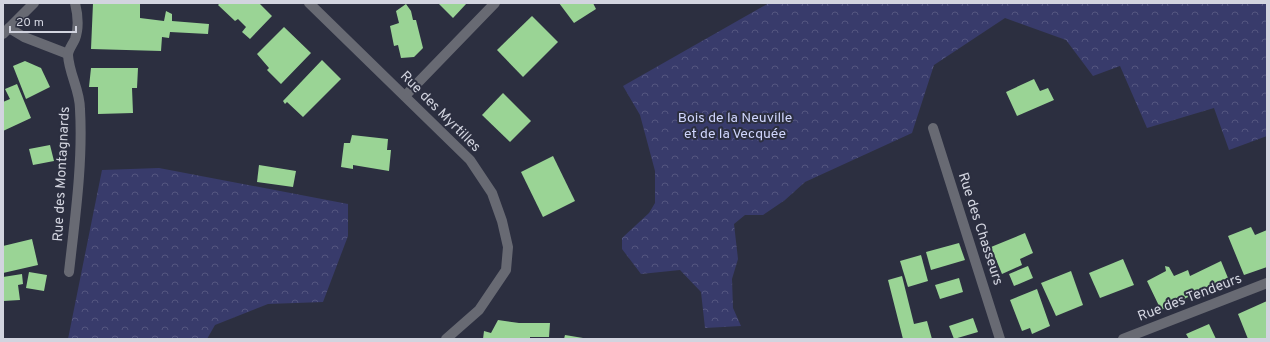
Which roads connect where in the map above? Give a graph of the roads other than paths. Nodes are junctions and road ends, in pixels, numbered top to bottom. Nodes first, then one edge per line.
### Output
1 (34, 3) edge
2 (75, 3) edge
3 (309, 3) edge
4 (495, 3) edge
5 (6, 31) edge
6 (68, 54) junction
7 (405, 96) junction
8 (933, 128) dead end
9 (69, 272) dead end
10 (1267, 283) edge
11 (446, 339) edge
12 (1000, 339) edge
13 (1123, 339) edge

1 - 5 street
2 - 6 street
3 - 7 street, Rue des Myrtilles
4 - 7 street
5 - 6 street
6 - 9 street, Rue des Montagnards
7 - 11 street, Rue des Myrtilles
8 - 12 street, Rue des Chasseurs
10 - 13 street, Rue des Tendeurs

